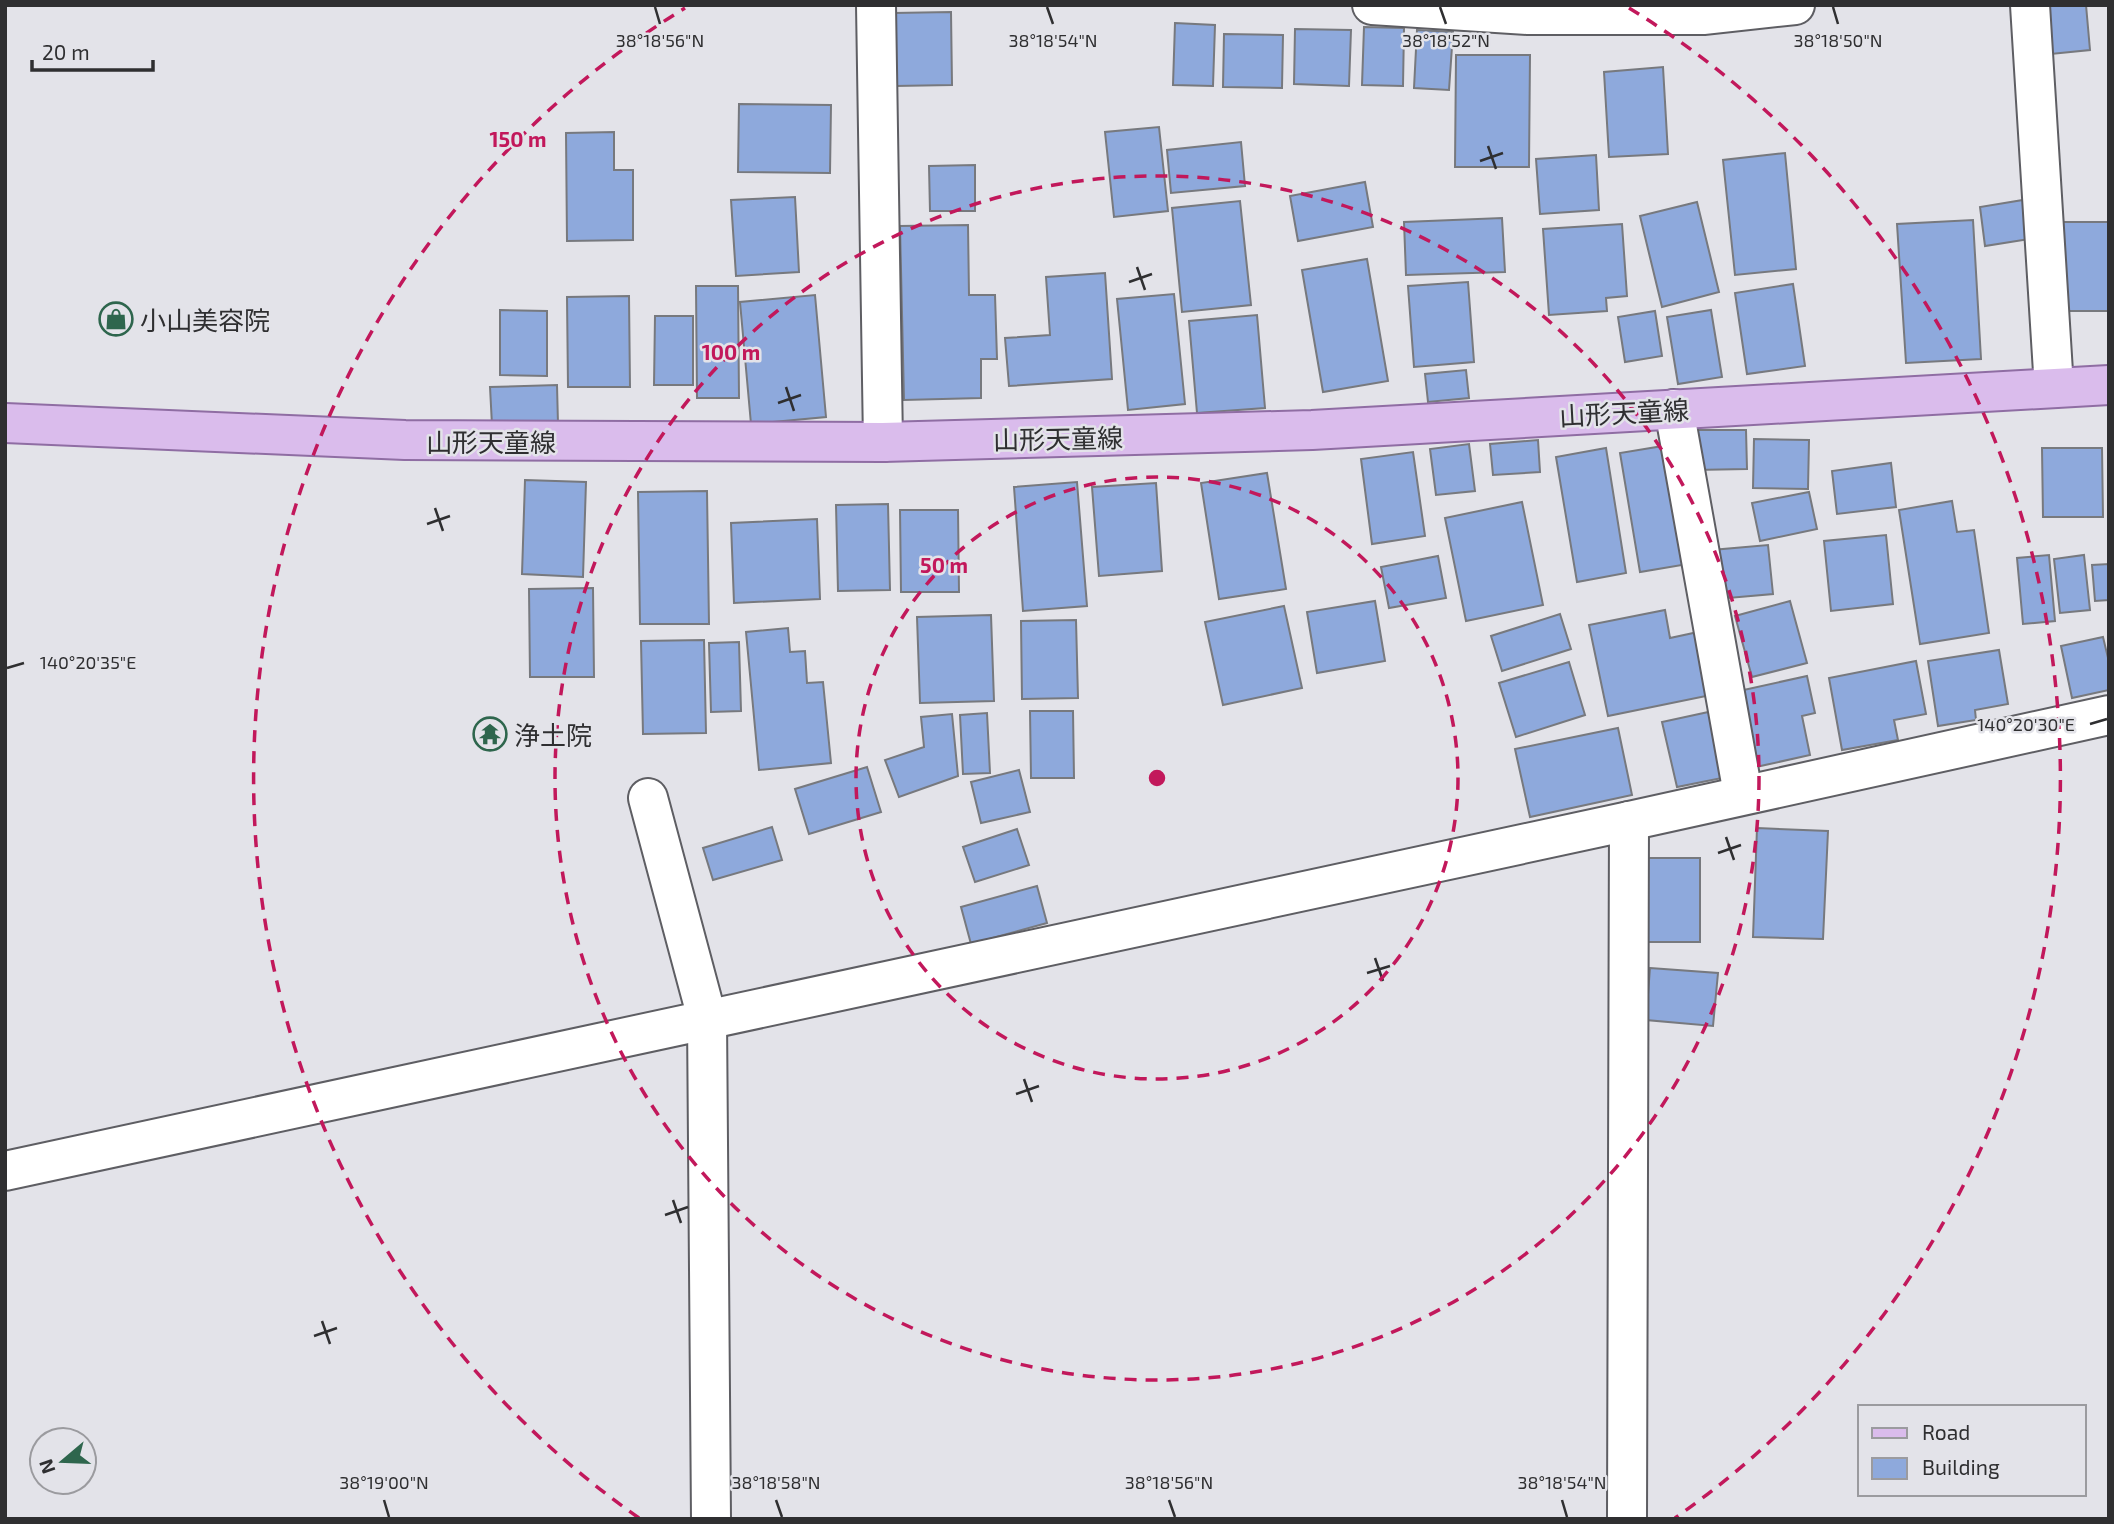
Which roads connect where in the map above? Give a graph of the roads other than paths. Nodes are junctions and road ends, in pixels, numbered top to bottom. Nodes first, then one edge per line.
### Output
1 (876, 5) edge
2 (1372, 5) edge
3 (1795, 5) edge
4 (2030, 5) edge
5 (2109, 385) edge
6 (2054, 388) junction
7 (1674, 409) junction
8 (5, 423) edge
9 (883, 442) junction
10 (2109, 715) edge
11 (1743, 794) junction
12 (648, 798) dead end
13 (1629, 821) junction
14 (707, 1018) junction
15 (5, 1171) edge
16 (711, 1519) edge
17 (1627, 1519) edge

1 - 9 street
2 - 3 street
4 - 6 street
5 - 6 main road, 山形天童線
6 - 7 main road, 山形天童線
7 - 9 main road, 山形天童線
7 - 11 street
8 - 9 main road, 山形天童線
10 - 11 street
11 - 13 street
12 - 14 street
13 - 14 street
13 - 17 street
14 - 15 street
14 - 16 street

